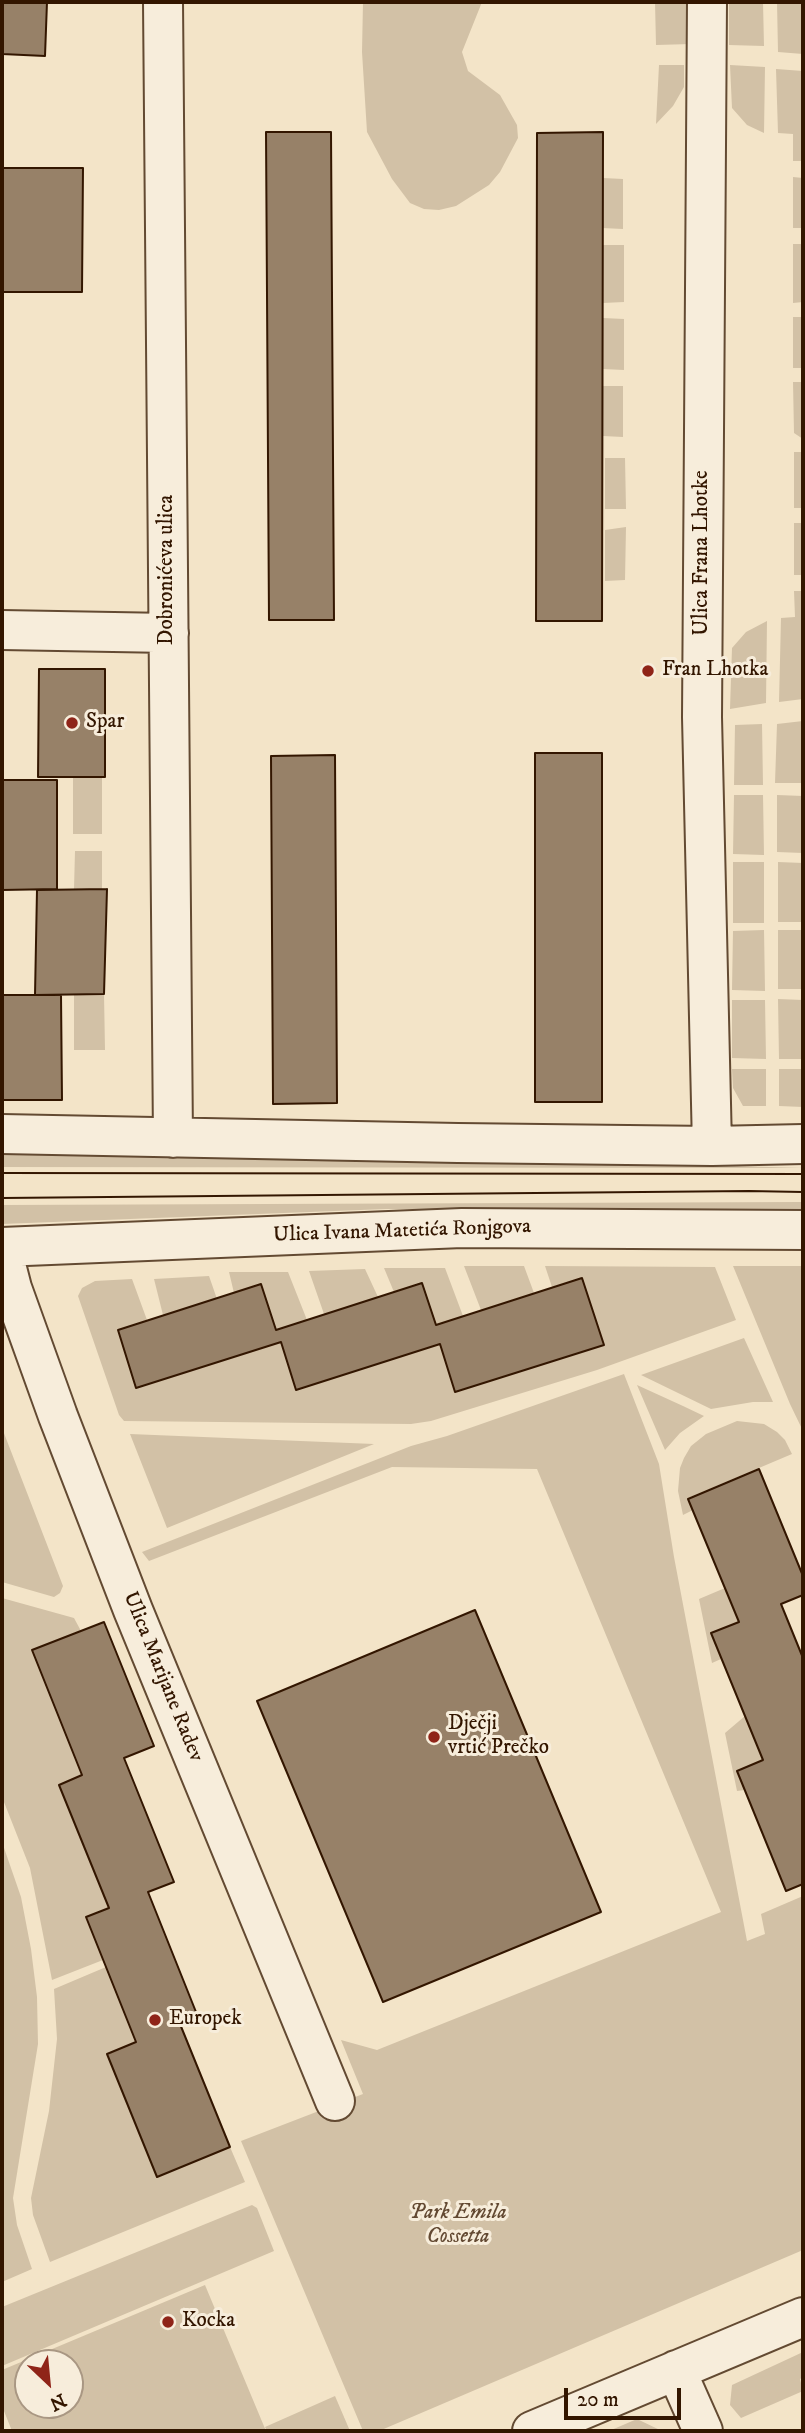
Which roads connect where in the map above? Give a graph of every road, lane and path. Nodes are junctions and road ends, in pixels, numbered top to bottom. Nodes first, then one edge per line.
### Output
1 (163, 2) edge
2 (707, 2) edge
3 (2, 630) edge
4 (169, 633) junction
5 (2, 1134) edge
6 (173, 1138) junction
7 (803, 1144) edge
8 (712, 1146) junction
9 (803, 1230) edge
10 (2, 1248) edge
11 (335, 2101) dead end
12 (803, 2317) edge
13 (676, 2370) junction
14 (532, 2431) edge
15 (703, 2431) edge

1 - 4 street, Dobronićeva ulica
2 - 8 street, Ulica Frana Lhotke
3 - 4 street
4 - 6 street, Dobronićeva ulica
5 - 6 street
6 - 8 street
7 - 8 street
9 - 10 street, Ulica Ivana Matetića Ronjgova
10 - 11 street, Ulica Marijane Radev
12 - 13 street
13 - 14 street
13 - 15 street

